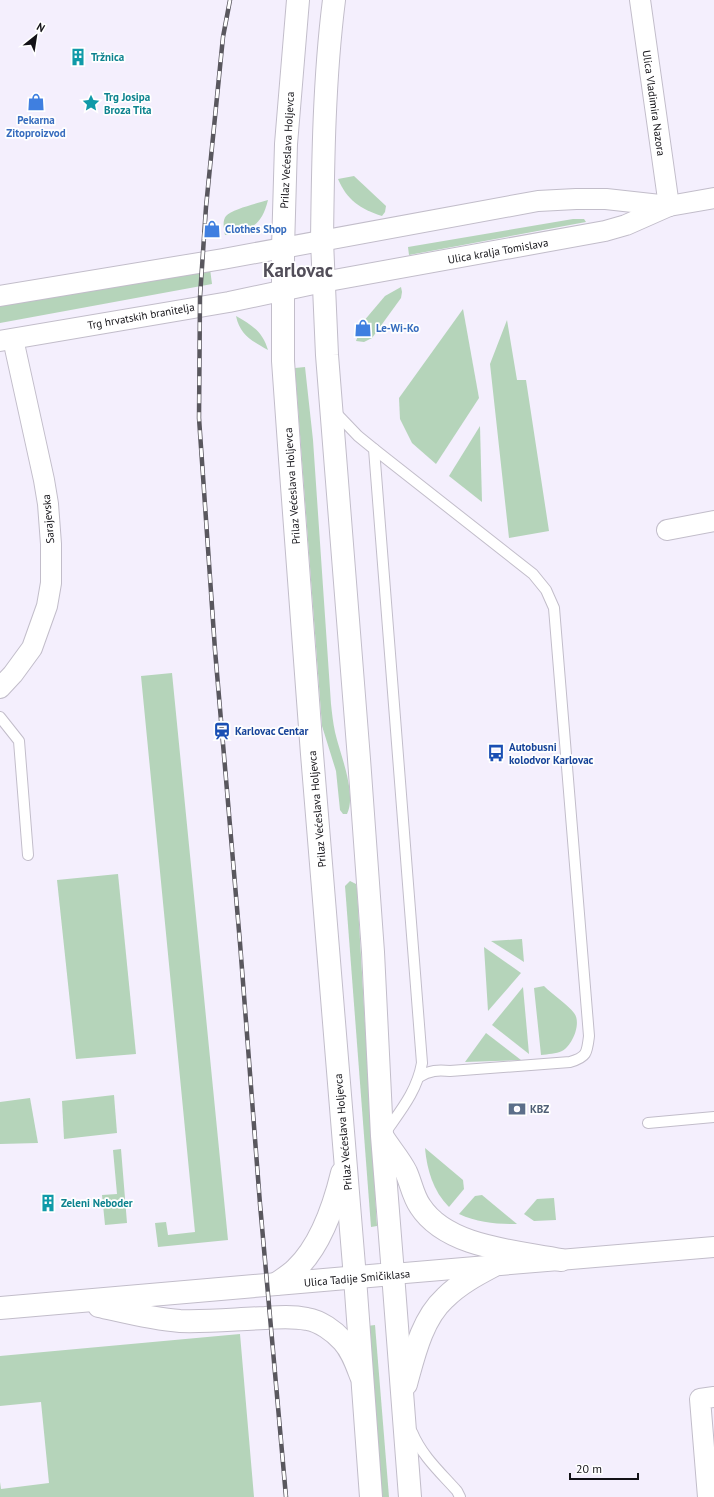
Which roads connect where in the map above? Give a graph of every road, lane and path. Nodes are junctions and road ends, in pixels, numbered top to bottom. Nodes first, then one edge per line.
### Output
1 (298, 0) edge
2 (334, 0) edge
3 (640, 0) edge
4 (714, 198) edge
5 (669, 206) junction
6 (322, 241) junction
7 (283, 248) junction
8 (323, 282) junction
9 (282, 290) junction
10 (0, 296) edge
11 (7, 340) edge
12 (331, 407) junction
13 (374, 449) junction
14 (714, 522) edge
15 (667, 530) dead end
16 (0, 688) edge
17 (0, 718) edge
18 (28, 855) dead end
19 (419, 1077) junction
20 (714, 1117) edge
21 (648, 1123) dead end
22 (382, 1136) junction
23 (346, 1158) junction
24 (714, 1246) edge
25 (561, 1260) junction
26 (493, 1266) junction
27 (393, 1274) junction
28 (355, 1278) junction
29 (276, 1284) junction
30 (78, 1301) junction
31 (0, 1308) edge
32 (361, 1378) junction
33 (714, 1397) edge
34 (403, 1408) junction
35 (371, 1497) edge
36 (410, 1497) edge
37 (460, 1497) edge
38 (708, 1497) edge

1 - 7 main road, Prilaz Većeslava Holjevca
2 - 6 main road
3 - 5 street, Ulica Vladimira Nazora
4 - 5 street, Ulica kralja Tomislava
5 - 6 street, Ulica kralja Tomislava
5 - 8 street, Ulica kralja Tomislava
6 - 7 street, Ulica kralja Tomislava
6 - 8 main road
7 - 9 main road, Prilaz Većeslava Holjevca
7 - 10 street
8 - 9 street, Ulica kralja Tomislava
8 - 12 main road
9 - 11 street, Trg hrvatskih branitelja
9 - 23 main road, Prilaz Većeslava Holjevca
11 - 16 street, Sarajevska
12 - 13 lane
12 - 22 main road
13 - 19 lane
13 - 19 lane
14 - 15 street
17 - 18 lane
19 - 22 lane
20 - 21 lane
22 - 25 main road
22 - 27 main road
23 - 28 main road, Prilaz Većeslava Holjevca
23 - 29 main road
24 - 25 street, Ulica Tadije Smičiklasa
25 - 26 street, Ulica Tadije Smičiklasa
26 - 27 street, Ulica Tadije Smičiklasa
26 - 34 main road
27 - 28 main road, Ulica Tadije Smičiklasa
27 - 34 main road
28 - 29 main road, Ulica Tadije Smičiklasa
28 - 32 main road, Prilaz Većeslava Holjevca
29 - 30 main road, Ulica Tadije Smičiklasa
30 - 31 main road, Ulica Tadije Smičiklasa
30 - 32 main road
32 - 35 main road, Prilaz Većeslava Holjevca
33 - 38 street
34 - 36 main road
34 - 37 lane

